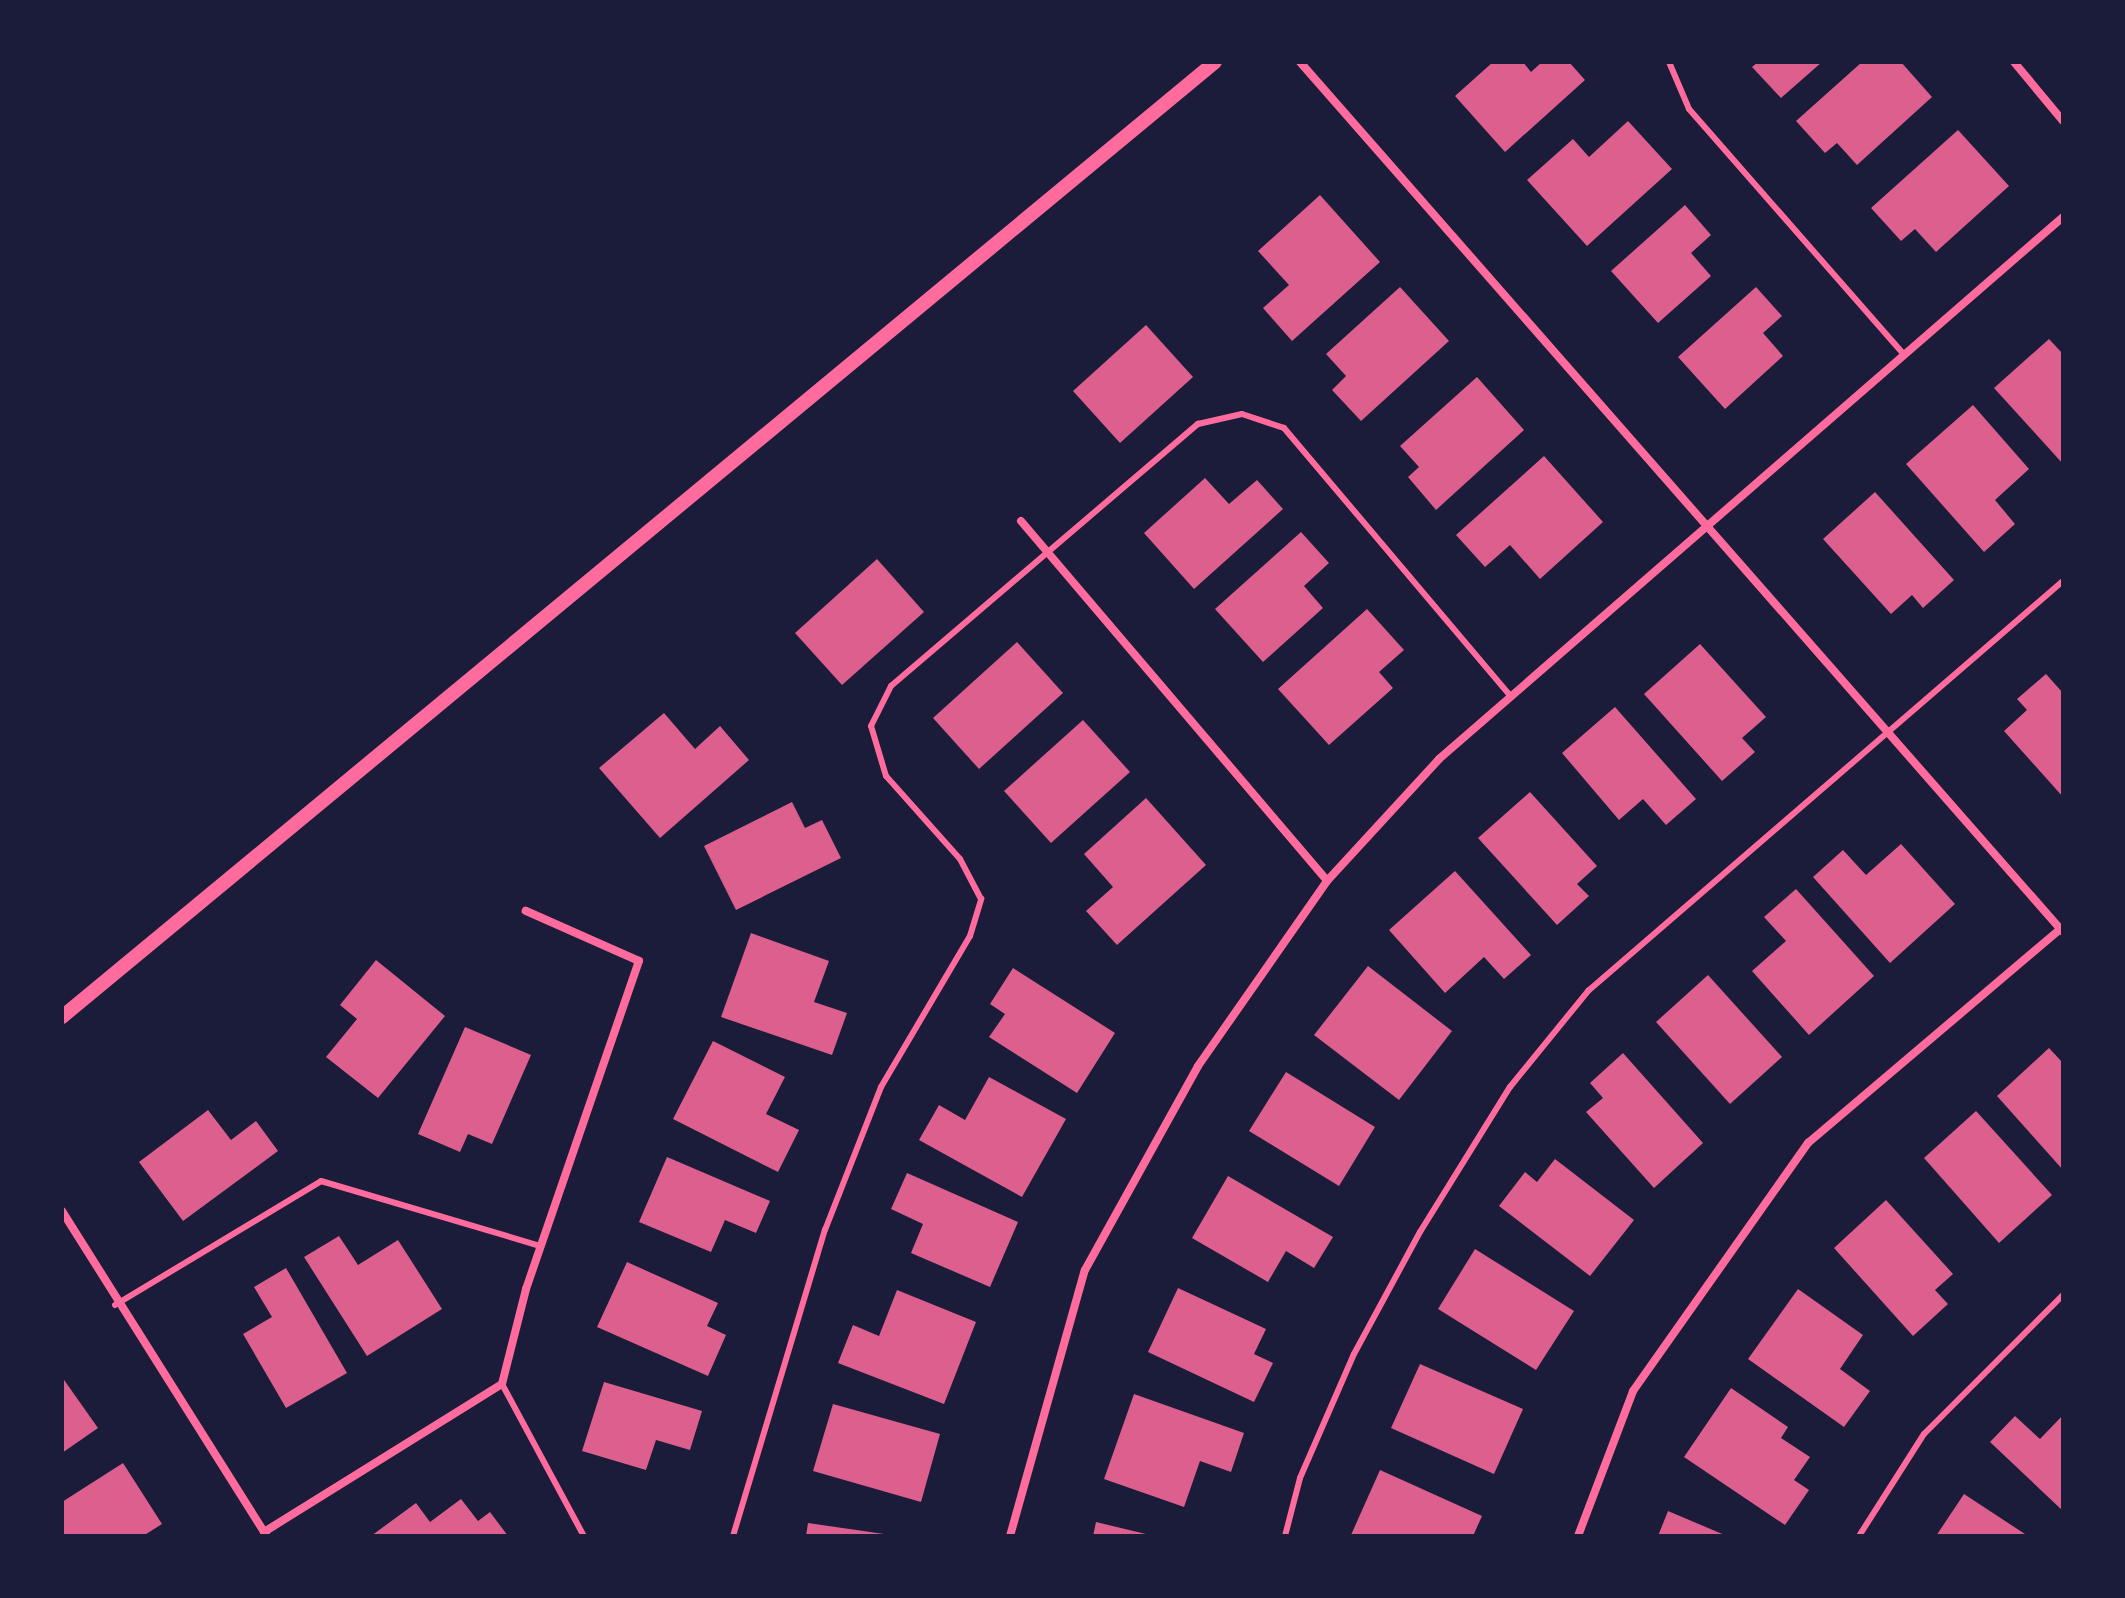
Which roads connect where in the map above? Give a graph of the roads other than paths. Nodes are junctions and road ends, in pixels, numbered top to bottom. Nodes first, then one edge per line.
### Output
1 (1215, 62) edge
2 (1300, 62) edge
3 (1669, 62) edge
4 (2014, 62) edge
5 (2063, 121) edge
6 (2063, 217) edge
7 (1904, 355) junction
8 (1021, 521) dead end
9 (1704, 529) junction
10 (1048, 552) junction
11 (2063, 581) edge
12 (1511, 697) junction
13 (1884, 731) junction
14 (1327, 881) junction
15 (526, 911) dead end
16 (2062, 929) edge
17 (62, 1017) edge
18 (62, 1211) edge
19 (540, 1246) junction
20 (2063, 1295) edge
21 (115, 1305) junction
22 (502, 1384) junction
23 (265, 1534) edge
24 (584, 1536) edge
25 (733, 1536) edge
26 (1010, 1536) edge
27 (1285, 1536) edge
28 (1578, 1536) edge
29 (1859, 1536) edge

1 - 17 street
2 - 9 street
3 - 7 lane
4 - 5 street
6 - 7 street
7 - 9 street
8 - 10 street
9 - 12 street
9 - 13 street
10 - 12 lane
10 - 14 street
10 - 25 lane
11 - 13 lane
12 - 14 street
13 - 16 street
13 - 27 lane
14 - 26 street
15 - 19 street
16 - 28 street
18 - 21 street
19 - 21 lane
19 - 22 street
20 - 29 lane
21 - 23 street
22 - 23 street
22 - 24 lane

